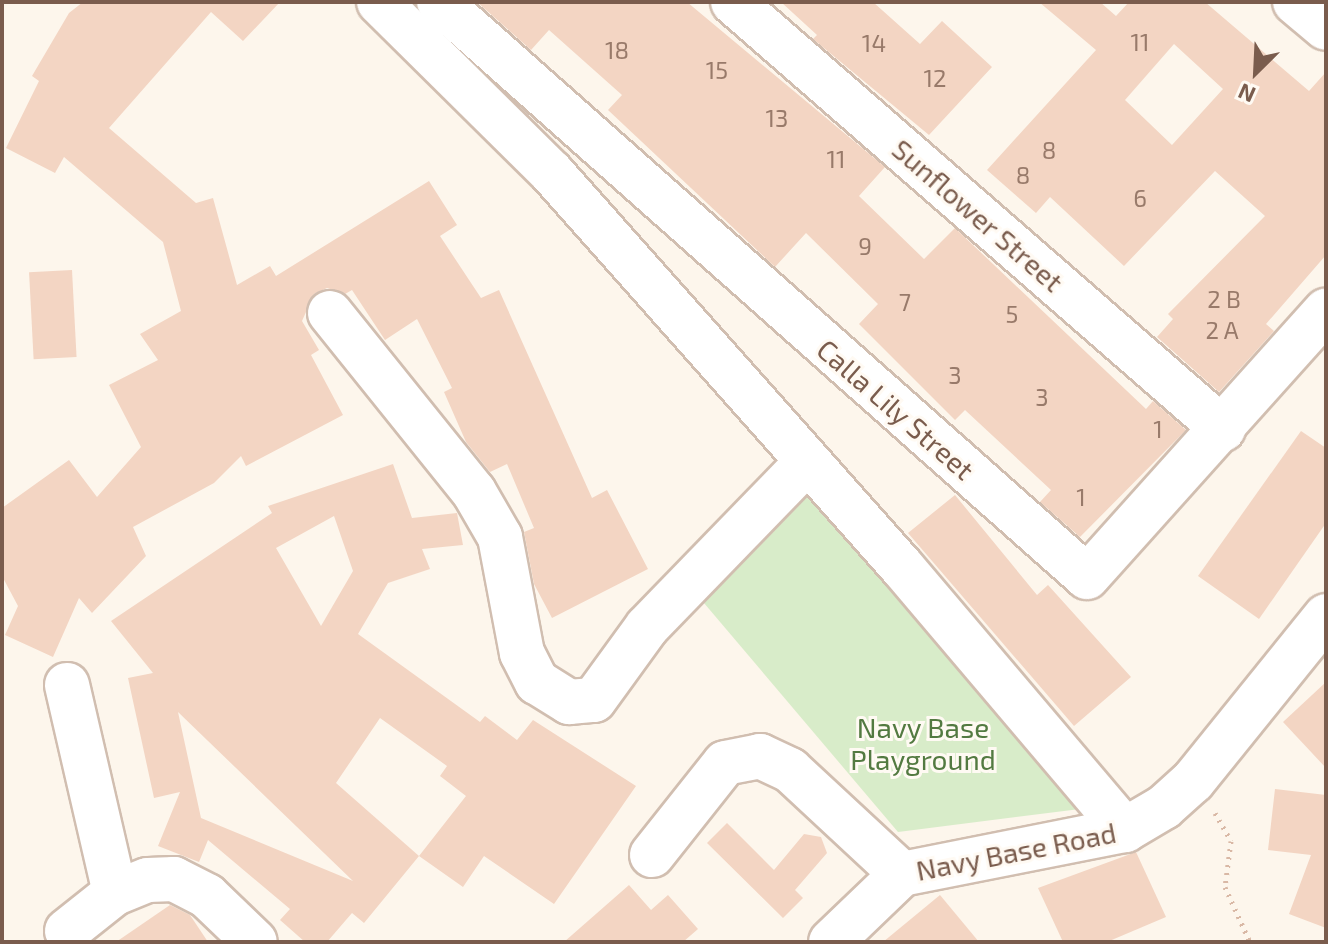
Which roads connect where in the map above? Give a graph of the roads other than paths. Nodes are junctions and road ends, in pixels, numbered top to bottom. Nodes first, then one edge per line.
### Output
1 (379, 2) edge
2 (439, 2) edge
3 (733, 2) edge
4 (1295, 2) edge
5 (1326, 28) edge
6 (1326, 311) edge
7 (330, 313) dead end
8 (1223, 429) junction
9 (806, 463) junction
10 (1326, 616) edge
11 (67, 685) dead end
12 (1125, 830) junction
13 (652, 855) dead end
14 (902, 874) junction
15 (115, 893) junction
16 (67, 931) dead end
17 (255, 942) edge
18 (831, 942) edge

1 - 9 street
2 - 8 street, Calla Lily Street
3 - 8 street, Sunflower Street
4 - 5 street
6 - 8 street, Calla Lily Street
7 - 9 street
9 - 12 street
10 - 12 street, Navy Base Road
11 - 15 street
12 - 14 street, Navy Base Road
13 - 14 street
14 - 18 street, Navy Base Road
15 - 16 street
15 - 17 street

